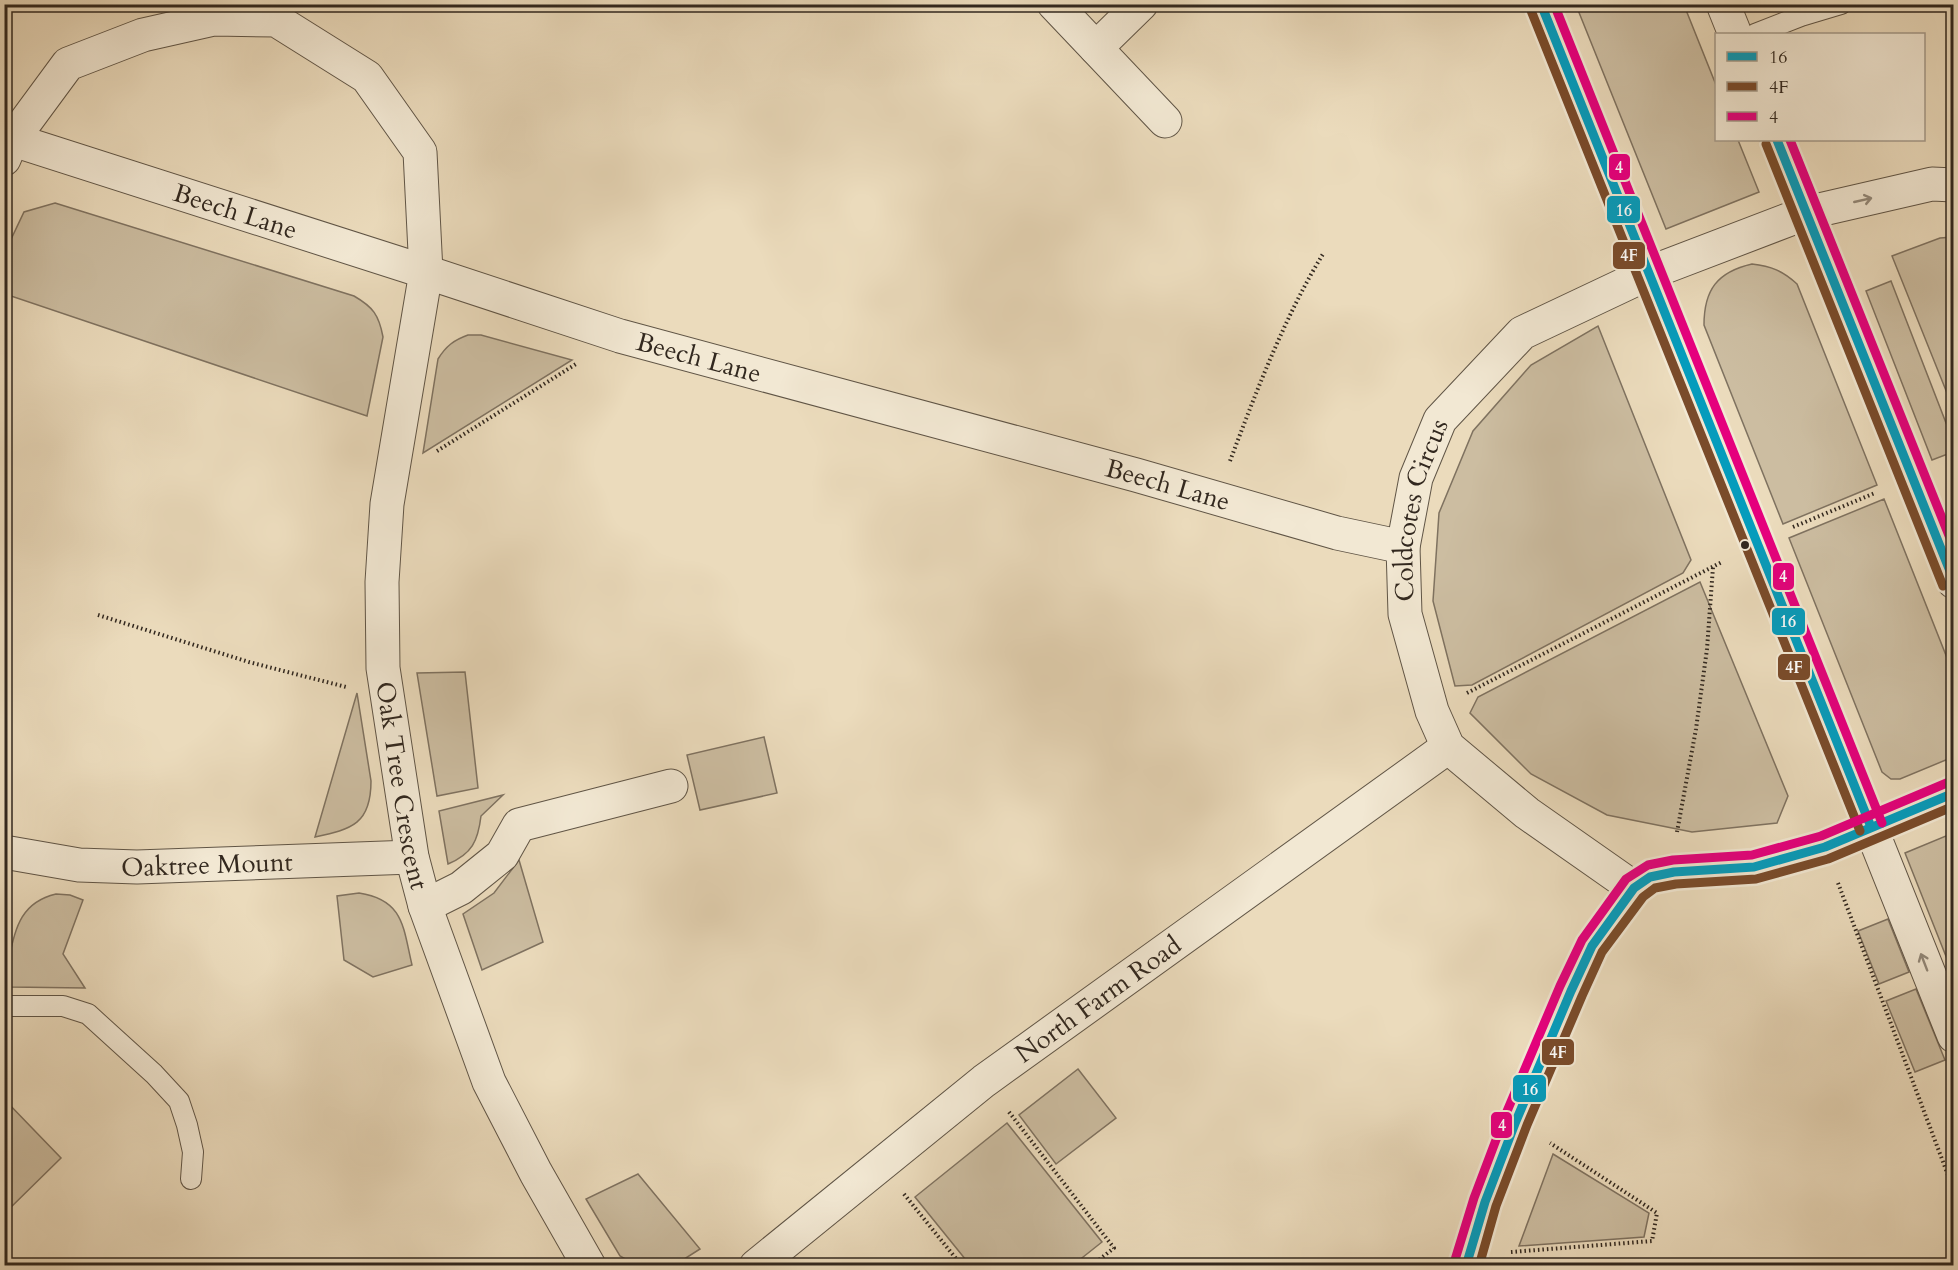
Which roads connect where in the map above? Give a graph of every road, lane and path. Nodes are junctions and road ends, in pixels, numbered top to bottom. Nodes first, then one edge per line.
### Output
1 (1054, 4) edge
2 (1141, 4) edge
3 (1541, 4) edge
4 (1724, 4) edge
5 (1841, 4) edge
6 (282, 12) edge
7 (1736, 33) edge
8 (1758, 33) edge
9 (1096, 48) junction
10 (1165, 121) dead end
11 (1777, 141) edge
12 (7, 146) edge
13 (1953, 185) edge
14 (1806, 213) junction
15 (1323, 254) dead end
16 (426, 272) junction
17 (1649, 273) junction
18 (620, 336) junction
19 (1911, 477) junction
20 (391, 480) junction
21 (1219, 499) junction
22 (1758, 545) junction
23 (1403, 547) junction
24 (1713, 567) junction
25 (1953, 582) edge
26 (98, 615) dead end
27 (386, 684) junction
28 (1432, 711) junction
29 (1448, 747) junction
30 (671, 786) dead end
31 (1953, 793) edge
32 (1872, 827) junction
33 (1825, 847) junction
34 (412, 857) junction
35 (6, 858) edge
36 (1642, 882) junction
37 (425, 906) junction
38 (4, 1006) edge
39 (1953, 1036) edge
40 (984, 1081) junction
41 (1516, 1121) junction
42 (881, 1166) junction
43 (191, 1179) dead end
44 (1953, 1191) edge
45 (1467, 1261) edge
46 (589, 1266) edge
47 (756, 1266) edge
48 (962, 1266) edge
49 (1091, 1266) edge

1 - 9 street
2 - 9 street
3 - 17 street
4 - 7 street
5 - 8 lane
6 - 12 street
6 - 16 street, Oak Tree Crescent
9 - 10 street
11 - 14 street
12 - 16 street, Beech Lane
14 -> 13 street, Coldcotes Circus
14 - 17 street, Coldcotes Circus
14 - 19 street
15 - 21 path
16 - 18 street, Beech Lane
16 - 20 street, Oak Tree Crescent
17 - 22 street
17 - 23 street, Coldcotes Circus
18 - 20 path
18 - 21 street, Beech Lane
19 - 22 path
19 - 25 street
20 - 27 street, Oak Tree Crescent
21 - 23 street, Beech Lane
22 - 24 path
22 - 32 street
23 - 28 street, Coldcotes Circus
24 - 28 path
24 - 36 path
26 - 27 path
27 - 34 street, Oak Tree Crescent
28 - 29 street, Coldcotes Circus
29 - 36 street, Coldcotes Circus
29 - 40 street, North Farm Road
30 - 37 street
31 - 32 street
32 - 33 street
39 -> 32 street
33 - 36 street
33 - 44 path
34 - 35 street, Oaktree Mount
34 - 37 street, Oak Tree Crescent
36 - 41 street
37 - 46 street, Oak Tree Crescent
38 - 43 lane
40 - 42 street, North Farm Road
40 - 49 path
41 - 45 street
41 - 45 path
42 - 47 street, North Farm Road
42 - 48 path

